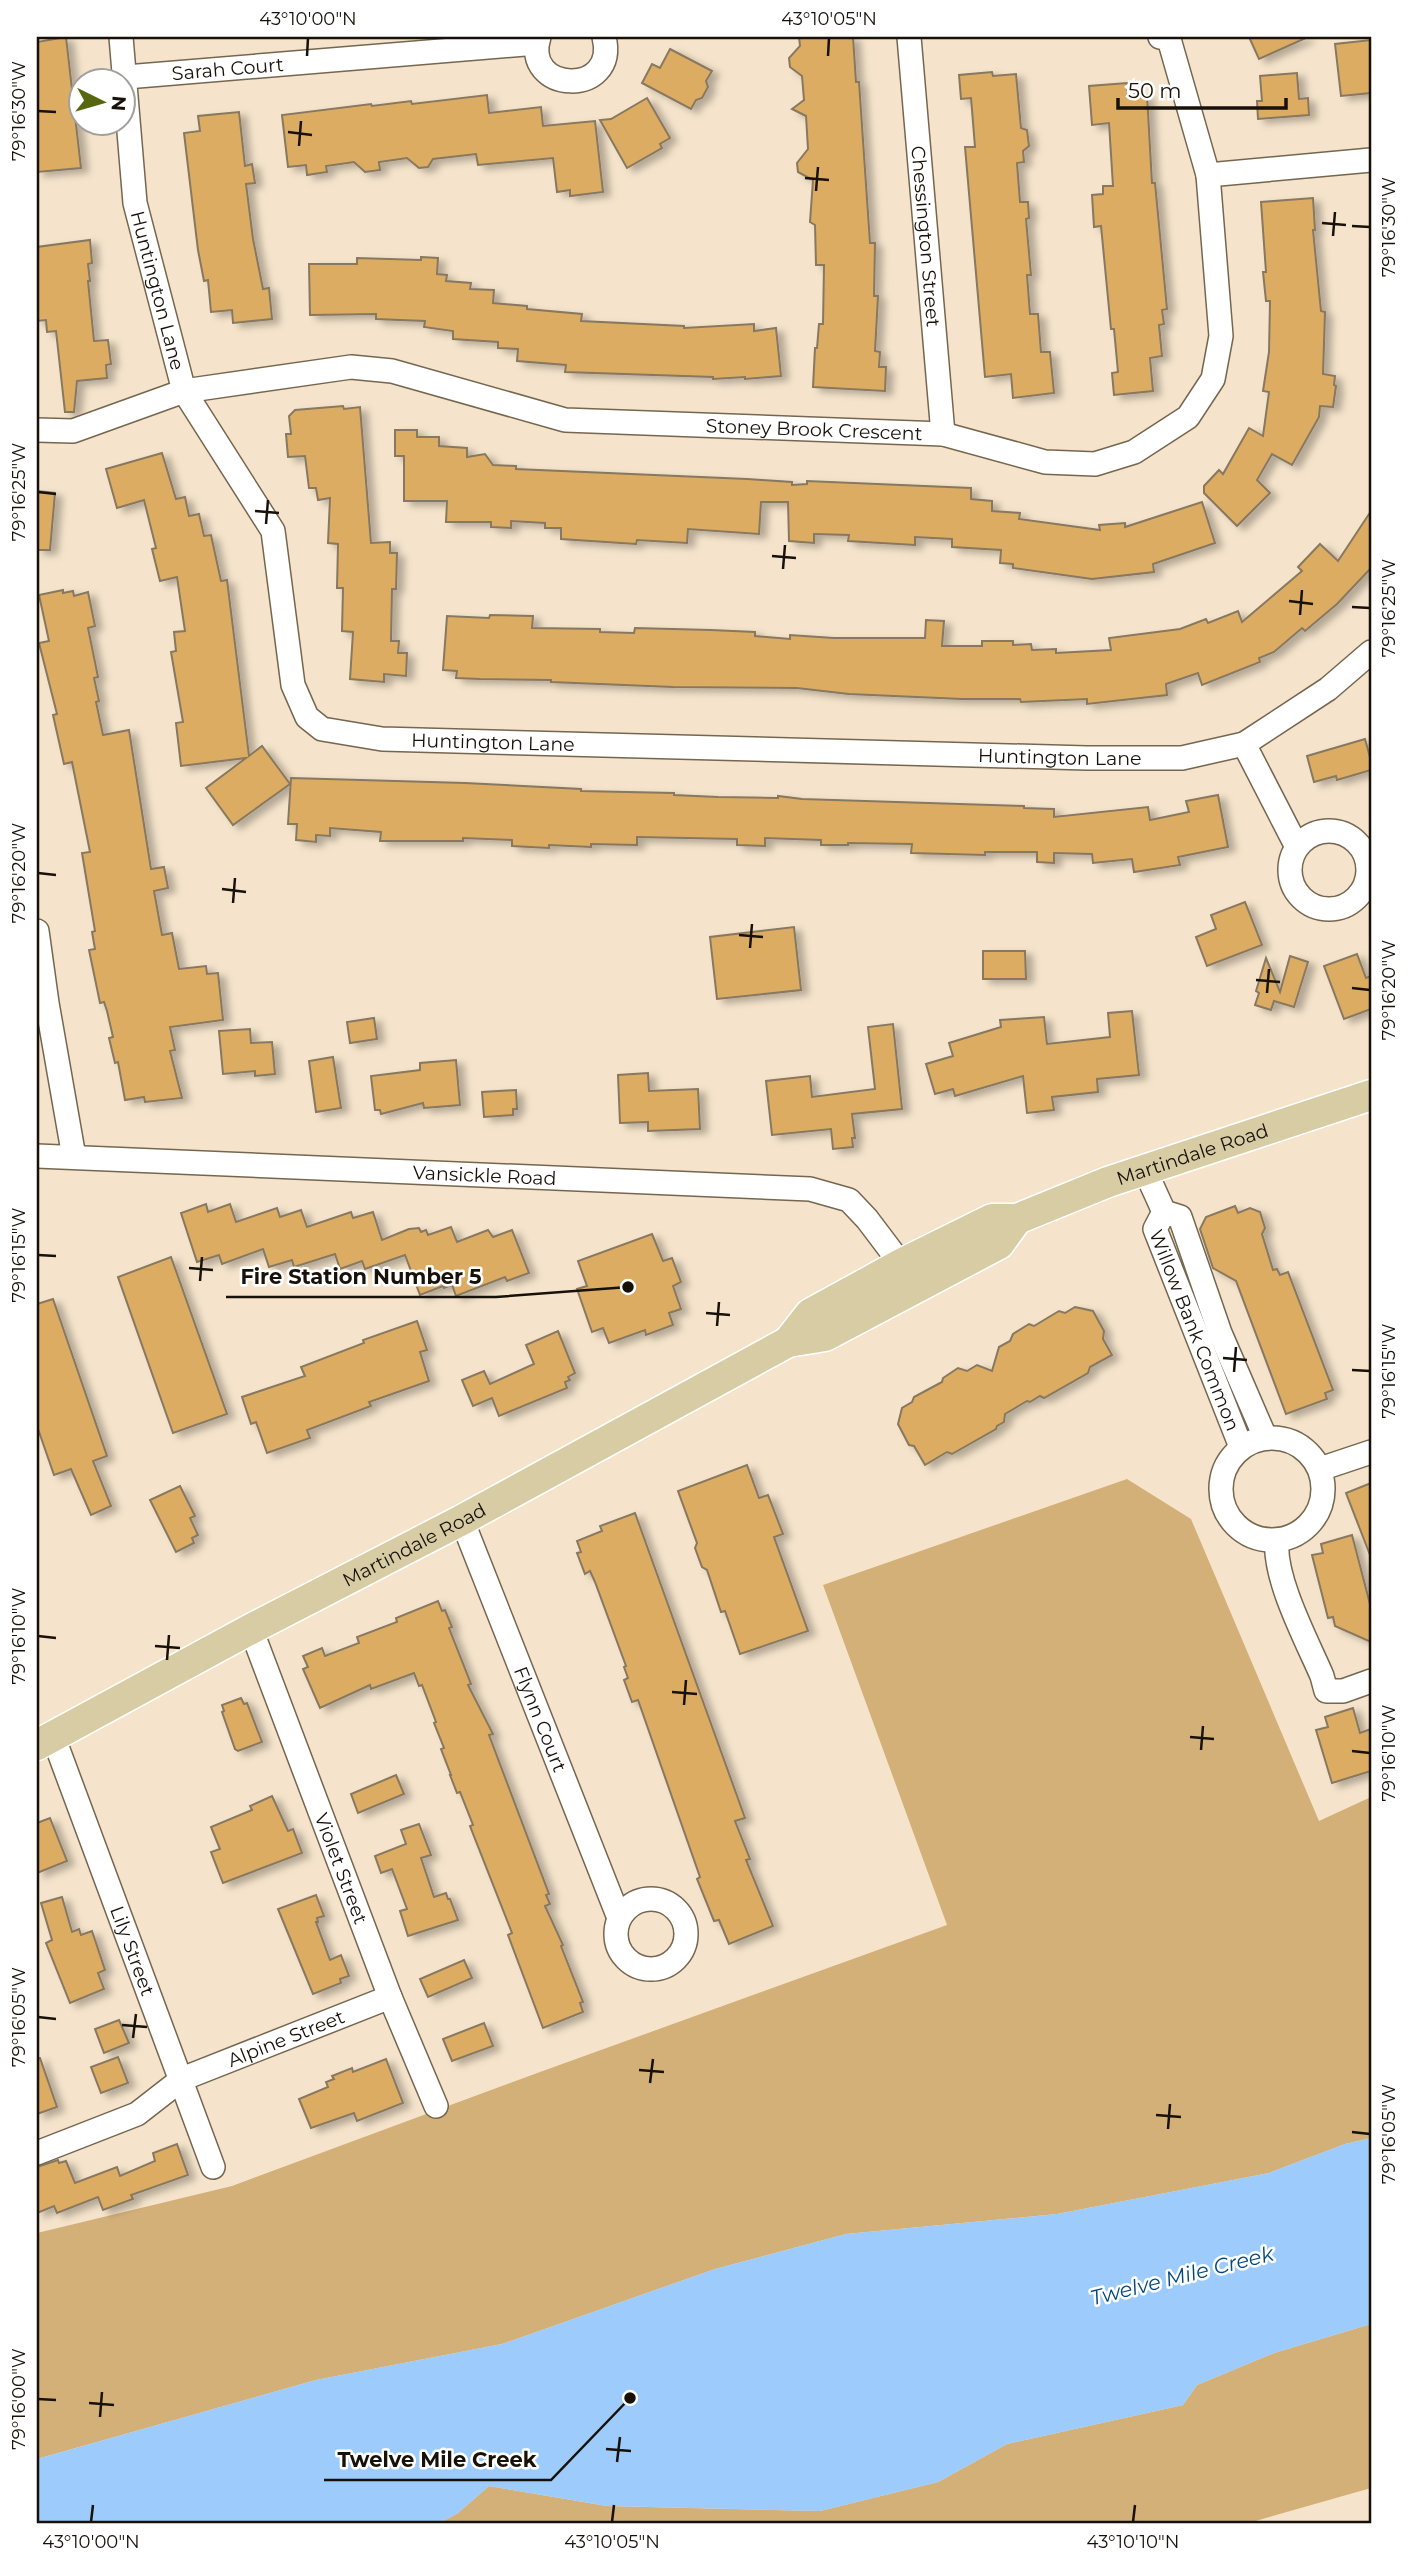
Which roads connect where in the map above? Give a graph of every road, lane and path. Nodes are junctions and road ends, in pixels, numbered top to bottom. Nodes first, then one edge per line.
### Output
1 (121, 37) edge
2 (604, 37) edge
3 (909, 37) edge
4 (1160, 37) edge
5 (538, 40) edge
6 (413, 45) edge
7 (125, 66) edge
8 (136, 76) edge
9 (130, 136) edge
10 (1371, 160) edge
11 (1208, 175) junction
12 (184, 391) junction
13 (37, 430) edge
14 (943, 434) junction
15 (1371, 652) edge
16 (1244, 744) junction
17 (1297, 846) dead end
18 (37, 931) edge
19 (1371, 1095) edge
20 (37, 1156) edge
21 (74, 1157) junction
22 (1145, 1170) junction
23 (1164, 1212) junction
24 (1017, 1219) junction
25 (901, 1264) junction
26 (788, 1342) junction
27 (1265, 1437) junction
28 (1241, 1447) junction
29 (1371, 1452) edge
30 (1320, 1469) junction
31 (462, 1520) junction
32 (1277, 1540) junction
33 (251, 1629) junction
34 (1371, 1681) edge
35 (45, 1740) edge
36 (619, 1918) dead end
37 (390, 1997) junction
38 (182, 2079) junction
39 (436, 2106) dead end
40 (37, 2153) edge
41 (213, 2167) dead end

1 - 7 street, Huntington Lane
2 - 5 street, Sarah Court
3 - 14 street, Chessington Street
4 - 11 street, Stoney Brook Crescent
5 - 6 street, Sarah Court
6 - 8 street, Sarah Court
9 - 12 street, Huntington Lane
10 - 11 street
11 - 14 street, Stoney Brook Crescent
12 - 13 street, Stoney Brook Crescent
12 - 14 street, Stoney Brook Crescent
12 - 16 street, Huntington Lane
15 - 16 street, Huntington Lane
16 - 17 street
18 - 21 street
19 - 22 main road, Martindale Road
20 - 21 street, Vansickle Road
21 - 25 street, Vansickle Road
22 - 23 street, Willow Bank Common
22 - 24 main road, Martindale Road
23 - 27 street, Willow Bank Common
23 - 28 street, Willow Bank Common
24 - 25 main road, Martindale Road
24 - 26 main road, Martindale Road
25 - 26 main road, Martindale Road
26 - 31 main road, Martindale Road
27 - 28 street
27 - 30 street
28 - 32 street
29 - 30 street
30 - 32 street
31 - 33 main road, Martindale Road
31 - 36 street, Flynn Court
32 - 34 street
33 - 35 main road, Martindale Road
33 - 37 street, Violet Street
35 - 38 street, Lily Street
37 - 38 street, Alpine Street
37 - 39 street, Violet Street
38 - 40 street, Alpine Street
38 - 41 street, Lily Street

